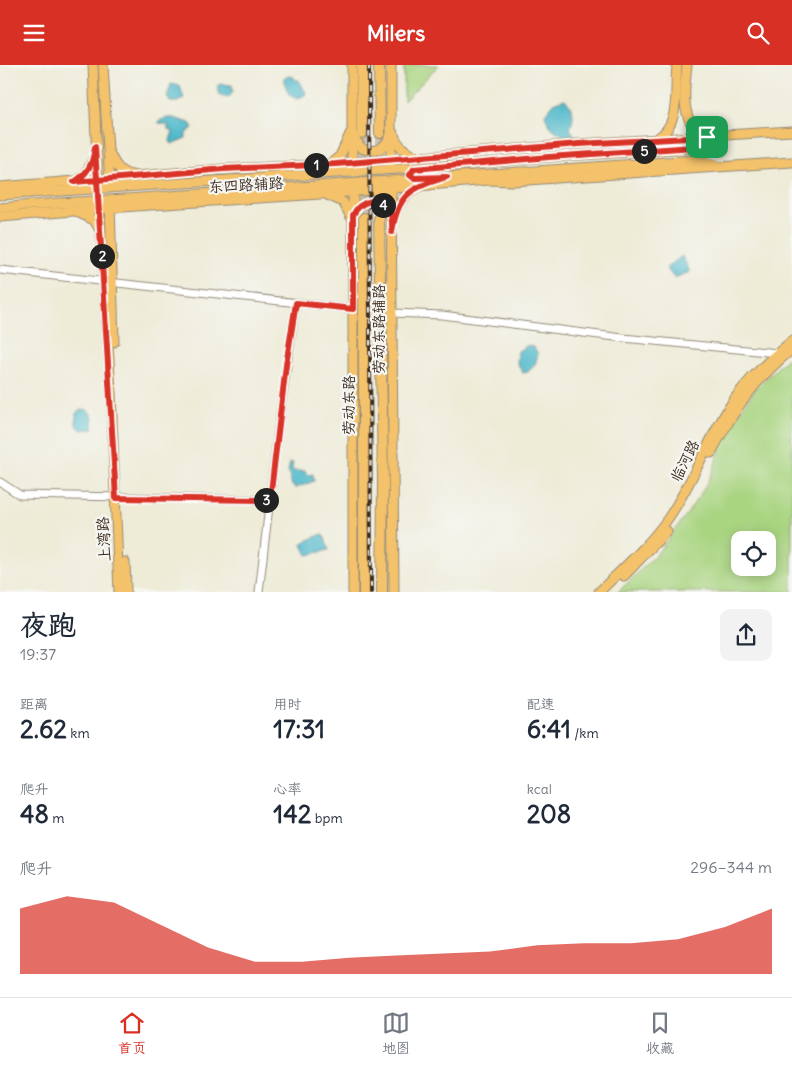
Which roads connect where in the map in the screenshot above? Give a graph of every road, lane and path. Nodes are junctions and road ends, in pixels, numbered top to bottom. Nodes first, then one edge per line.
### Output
1 (92, 65) edge
2 (104, 65) edge
3 (352, 65) edge
4 (362, 65) edge
5 (379, 65) edge
6 (391, 65) edge
7 (677, 65) edge
8 (687, 65) edge
9 (391, 122) junction
10 (356, 130) junction
11 (792, 131) edge
12 (380, 133) tunnel mouth
13 (391, 134) junction
14 (721, 136) junction
15 (707, 137) junction
16 (656, 139) junction
17 (95, 147) junction
18 (108, 147) junction
19 (463, 154) junction
20 (421, 157) junction
21 (499, 161) junction
22 (792, 162) edge
23 (391, 164) junction
24 (328, 165) junction
25 (352, 167) junction
26 (417, 167) junction
27 (724, 167) junction
28 (256, 168) junction
29 (306, 174) junction
30 (292, 175) junction
31 (471, 175) junction
32 (140, 176) junction
33 (504, 181) junction
34 (74, 182) junction
35 (420, 182) junction
36 (110, 183) junction
37 (98, 184) junction
38 (391, 184) junction
39 (352, 187) junction
40 (0, 188) edge
41 (54, 191) junction
42 (23, 193) junction
43 (320, 194) junction
44 (0, 195) edge
45 (182, 195) junction
46 (155, 197) junction
47 (222, 201) junction
48 (110, 204) junction
49 (99, 205) junction
50 (132, 206) junction
51 (0, 209) edge
52 (71, 212) junction
53 (22, 216) junction
54 (0, 217) edge
55 (364, 218) tunnel mouth
56 (380, 219) tunnel mouth
57 (392, 219) junction
58 (353, 220) junction
59 (392, 232) junction
60 (101, 234) junction
61 (111, 239) junction
62 (0, 270) edge
63 (108, 282) junction
64 (296, 303) junction
65 (353, 309) junction
66 (392, 313) junction
67 (792, 341) edge
68 (792, 349) edge
69 (778, 353) junction
70 (0, 482) edge
71 (119, 498) junction
72 (270, 500) junction
73 (119, 592) edge
74 (126, 592) edge
75 (259, 592) edge
76 (353, 592) edge
77 (364, 592) edge
78 (382, 592) edge
79 (394, 592) edge
80 (599, 592) edge
81 (608, 592) edge

1 - 17 main road, 上湾路
2 - 18 main road, 上湾路
3 - 10 main road, 劳动东路辅路
4 - 10 highway
5 - 12 highway
6 - 9 main road, 劳动东路辅路
7 - 16 main road
8 - 15 main road
9 - 13 main road, 劳动东路辅路
9 - 20 main road
10 - 13 main road
10 - 24 main road
10 - 25 main road, 劳动东路辅路
11 - 14 main road, 东四路辅路
13 - 23 main road, 劳动东路辅路
14 - 15 main road, 东四路辅路
14 - 21 main road
15 - 16 main road, 东四路辅路
16 - 19 main road, 东四路辅路
17 - 34 main road
17 - 37 main road, 上湾路
18 - 32 main road
18 - 36 main road, 上湾路
19 - 20 main road, 东四路辅路
19 - 21 main road
20 - 23 main road, 东四路辅路
21 - 26 main road
22 - 27 main road
23 - 25 main road, 东四路辅路
23 - 26 main road
23 - 38 main road, 劳动东路辅路
24 - 25 main road, 东四路辅路
24 - 28 main road, 东四路辅路
24 - 29 main road
25 - 29 main road
25 - 39 main road, 劳动东路辅路
26 - 35 main road
27 - 31 main road
27 - 33 main road
28 - 30 main road
28 - 32 main road, 东四路辅路
29 - 30 main road
30 - 36 main road
31 - 33 main road
31 - 35 main road
32 - 36 main road, 东四路辅路
33 - 35 main road
34 - 37 main road
34 - 40 main road
34 - 41 main road
35 - 38 main road
35 - 59 main road
36 - 37 main road
36 - 48 main road, 上湾路
37 - 41 main road
37 - 49 main road, 上湾路
38 - 39 main road
38 - 57 main road, 劳动东路辅路
39 - 43 main road, 东四路辅路
39 - 45 main road
39 - 58 main road, 劳动东路辅路
40 - 42 main road
41 - 42 main road
42 - 44 main road
43 - 47 main road, 东四路辅路
43 - 58 main road
45 - 46 main road
45 - 47 main road
46 - 48 main road
46 - 50 main road
47 - 50 main road, 东四路辅路
48 - 49 main road, 东四路辅路
48 - 50 main road, 东四路辅路
48 - 61 main road, 上湾路
49 - 51 main road
49 - 52 main road, 东四路辅路
49 - 60 main road, 上湾路
50 - 61 main road
51 - 53 main road
52 - 53 main road, 东四路辅路
52 - 60 main road
53 - 54 main road, 东四路辅路
55 - 77 highway, 劳动东路
56 - 78 highway
57 - 58 main road
57 - 59 main road, 劳动东路辅路
58 - 65 main road, 劳动东路辅路
59 - 66 main road, 劳动东路辅路
60 - 63 main road, 上湾路
61 - 63 main road, 上湾路
62 - 63 street
63 - 64 street
63 - 71 main road, 上湾路
64 - 65 street
64 - 72 street
65 - 76 main road, 劳动东路辅路
66 - 69 street
66 - 79 main road, 劳动东路辅路
67 - 69 main road, 临河路
68 - 81 main road, 临河路
69 - 80 main road, 临河路
70 - 71 street
71 - 72 street
71 - 73 main road, 上湾路
71 - 74 main road, 上湾路
72 - 75 street

